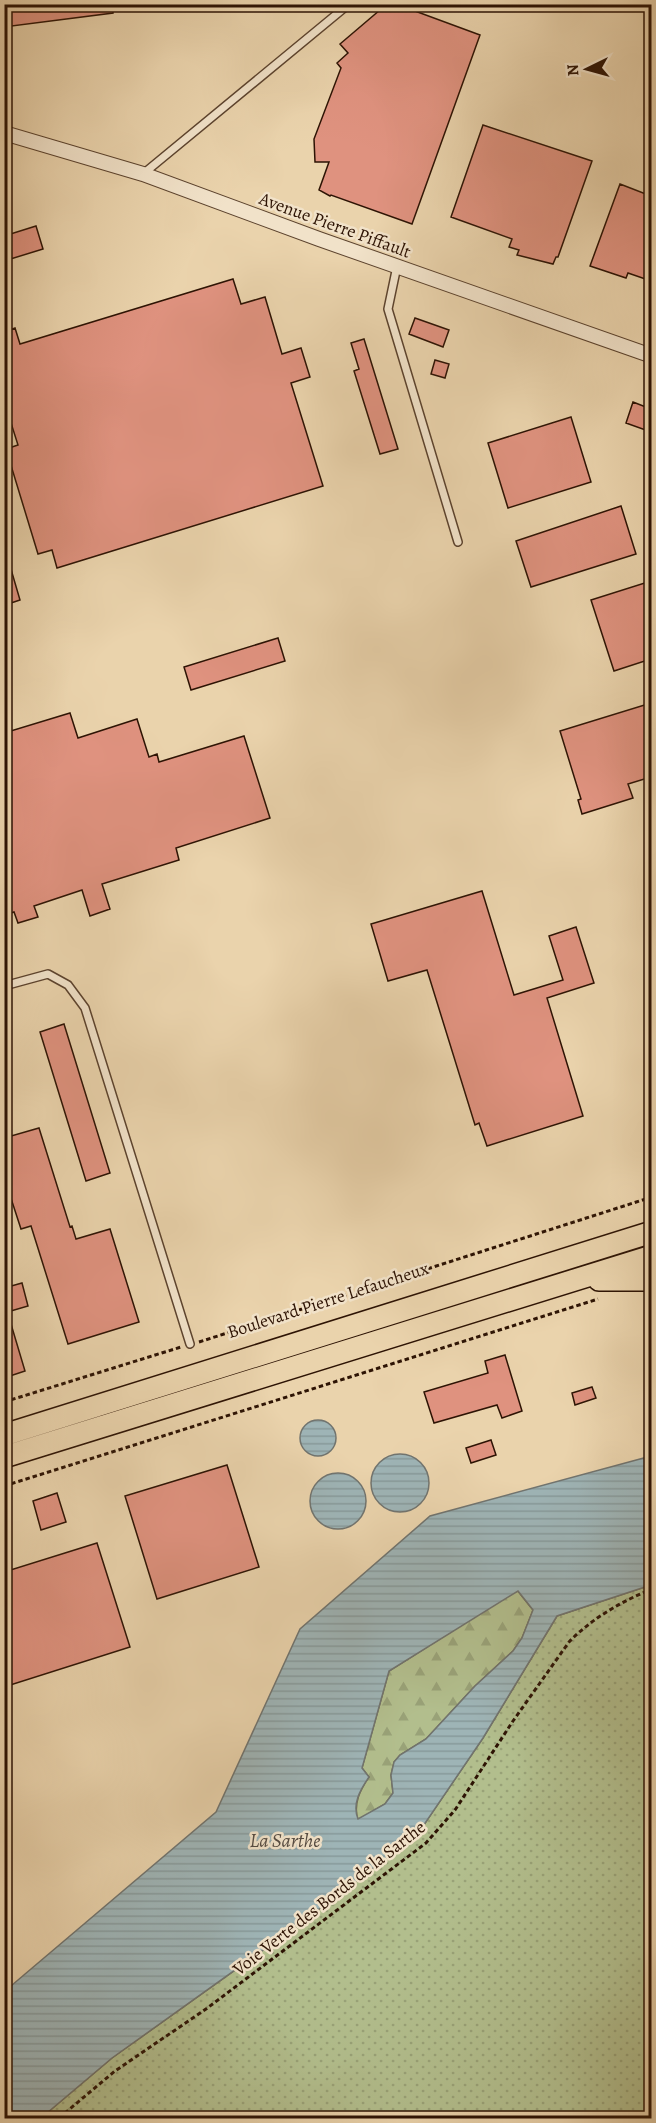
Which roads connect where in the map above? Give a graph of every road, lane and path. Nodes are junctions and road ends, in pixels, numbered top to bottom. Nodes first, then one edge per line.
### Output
1 (349, 4) edge
2 (4, 133) edge
3 (143, 174) junction
4 (397, 266) junction
5 (651, 356) edge
6 (458, 542) dead end
7 (4, 986) edge
8 (651, 1197) edge
9 (651, 1232) edge
10 (651, 1256) edge
11 (651, 1280) edge
12 (563, 1282) junction
13 (601, 1298) dead end
14 (190, 1344) junction
15 (4, 1402) edge
16 (4, 1435) edge
17 (4, 1456) edge
18 (4, 1486) edge
19 (651, 1589) edge
20 (59, 2118) edge

1 - 3 lane
2 - 3 street, Avenue Pierre Piffault
3 - 4 street, Avenue Pierre Piffault
4 - 5 street, Avenue Pierre Piffault
4 - 6 lane
7 - 14 lane
8 - 14 path, Boulevard Pierre Lefaucheux
9 - 16 main road, Boulevard Pierre Lefaucheux
10 - 12 main road
11 - 12 main road
12 - 17 main road
13 - 18 path
14 - 15 path, Boulevard Pierre Lefaucheux
19 - 20 path, Voie Verte des Bords de la Sarthe

